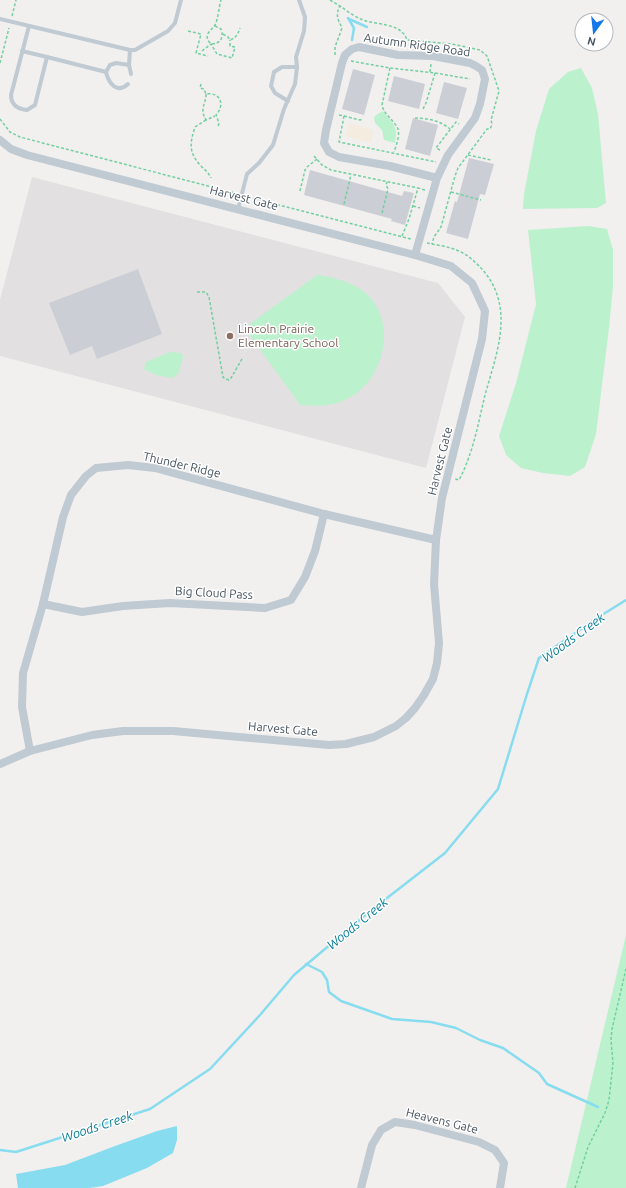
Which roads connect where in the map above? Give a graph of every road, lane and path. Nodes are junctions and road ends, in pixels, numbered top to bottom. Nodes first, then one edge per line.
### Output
1 (16, 0) edge
2 (181, 0) edge
3 (221, 0) edge
4 (299, 0) edge
5 (330, 0) edge
6 (340, 6) junction
7 (0, 19) edge
8 (11, 22) junction
9 (29, 26) junction
10 (215, 26) junction
11 (240, 28) dead end
12 (188, 31) dead end
13 (222, 34) junction
14 (230, 40) junction
15 (211, 44) junction
16 (130, 50) junction
17 (22, 51) junction
18 (202, 51) dead end
19 (208, 56) dead end
20 (47, 57) junction
21 (338, 58) dead end
22 (349, 61) dead end
23 (431, 62) dead end
24 (0, 63) edge
25 (129, 65) junction
26 (297, 67) junction
27 (390, 68) junction
28 (106, 72) junction
29 (430, 72) junction
30 (435, 72) junction
31 (131, 74) dead end
32 (470, 79) dead end
33 (128, 84) dead end
34 (201, 84) dead end
35 (206, 94) junction
36 (288, 101) junction
37 (423, 109) dead end
38 (336, 114) dead end
39 (216, 116) junction
40 (344, 116) junction
41 (363, 118) dead end
42 (415, 118) dead end
43 (0, 119) edge
44 (206, 120) junction
45 (459, 124) dead end
46 (218, 127) dead end
47 (450, 130) junction
48 (0, 140) edge
49 (439, 142) junction
50 (443, 145) dead end
51 (394, 152) junction
52 (442, 152) dead end
53 (468, 155) junction
54 (314, 156) dead end
55 (317, 159) junction
56 (491, 160) dead end
57 (437, 162) dead end
58 (346, 169) dead end
59 (344, 174) junction
60 (351, 175) junction
61 (211, 178) dead end
62 (437, 178) junction
63 (387, 181) junction
64 (418, 188) junction
65 (300, 191) dead end
66 (427, 191) dead end
67 (451, 192) junction
68 (241, 195) junction
69 (481, 200) dead end
70 (344, 204) dead end
71 (413, 206) junction
72 (422, 208) dead end
73 (238, 209) junction
74 (382, 213) dead end
75 (402, 236) junction
76 (419, 240) junction
77 (432, 244) junction
78 (415, 255) junction
79 (197, 292) dead end
80 (242, 359) dead end
81 (459, 480) dead end
82 (324, 514) junction
83 (436, 540) junction
84 (43, 604) junction
85 (30, 751) junction
86 (0, 764) edge
87 (626, 969) edge
88 (361, 1188) edge
89 (500, 1188) edge
90 (575, 1188) edge

1 - 8 path
2 - 16 lane
3 - 10 path
4 - 26 lane
5 - 6 path
6 - 21 path
6 - 53 path
7 - 8 lane
8 - 9 lane
8 - 24 path
9 - 16 lane
9 - 17 lane
10 - 13 path
10 - 15 path
11 - 14 path
12 - 19 path
13 - 14 path
13 - 15 path
14 - 15 path
15 - 18 path
16 - 25 lane
17 - 20 lane
17 - 20 lane
20 - 28 lane
22 - 27 path
23 - 29 path
25 - 28 lane
25 - 31 lane
26 - 36 lane
26 - 36 lane
27 - 29 path
27 - 51 path
28 - 33 lane
29 - 30 path
30 - 32 path
30 - 37 path
34 - 35 path
35 - 39 path
35 - 44 path
36 - 68 lane
38 - 40 path
39 - 44 path
39 - 46 path
40 - 41 path
40 - 51 path
42 - 47 path
43 - 68 path
44 - 61 path
45 - 47 path
47 - 49 path
48 - 73 street, Harvest Gate
49 - 50 path
49 - 52 path
51 - 57 path
53 - 56 path
53 - 67 path
54 - 55 path
55 - 59 path
55 - 65 path
58 - 59 path
59 - 60 path
60 - 63 path
60 - 70 path
62 - 62 street, Autumn Ridge Road
62 - 76 street, Autumn Ridge Road
63 - 64 path
63 - 74 path
64 - 66 path
64 - 71 path
67 - 69 path
67 - 77 path
68 - 73 lane
68 - 75 path
71 - 72 path
71 - 75 path
73 - 78 street, Harvest Gate
75 - 76 path
76 - 77 path
76 - 78 street, Autumn Ridge Road
77 - 81 path
78 - 83 street, Harvest Gate
79 - 80 path
82 - 83 street, Thunder Ridge
82 - 84 street, Big Cloud Pass
82 - 84 street, Thunder Ridge
83 - 85 street, Harvest Gate
84 - 85 street, Thunder Ridge
85 - 86 street, Harvest Gate
87 - 90 path
88 - 89 street, Heavens Gate

